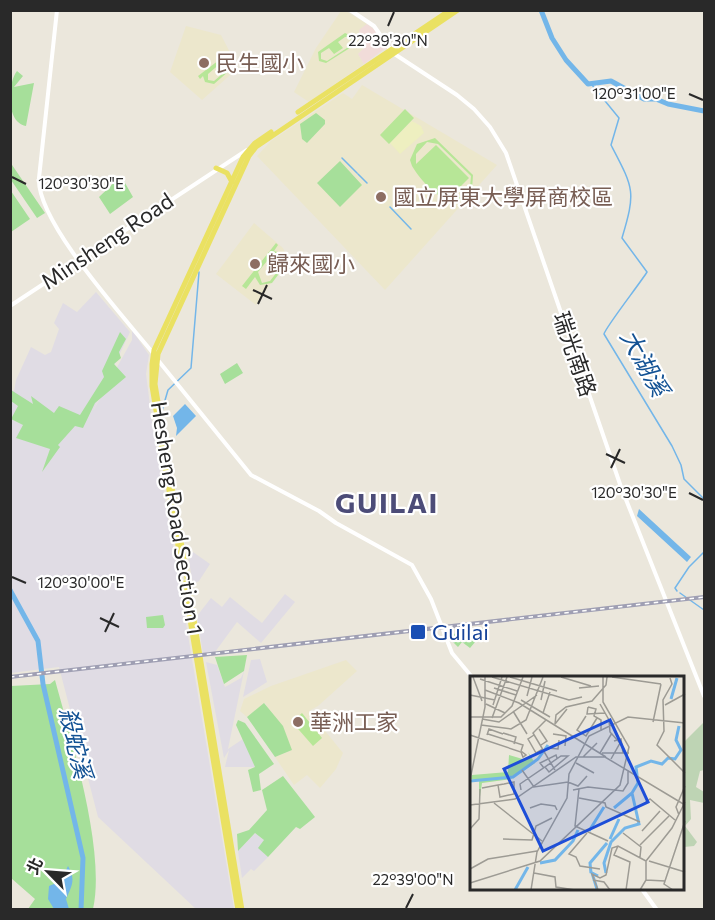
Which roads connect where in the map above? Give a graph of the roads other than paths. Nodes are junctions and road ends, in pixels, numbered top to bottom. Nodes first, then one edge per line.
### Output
1 (57, 10) edge
2 (350, 10) edge
3 (450, 10) edge
4 (458, 10) edge
5 (392, 51) junction
6 (256, 147) junction
7 (249, 149) junction
8 (216, 168) junction
9 (232, 183) junction
10 (79, 260) junction
11 (10, 306) edge
12 (155, 356) junction
13 (471, 676) edge
14 (705, 696) edge
15 (642, 890) edge
16 (240, 909) edge
17 (657, 909) edge

1 - 10 street
2 - 5 street
3 - 5 main road
4 - 5 main road
5 - 6 main road
5 - 7 main road
5 - 14 street, 瑞光南路
6 - 7 street, Minsheng Road
6 - 12 main road, Hesheng Road Section 1
7 - 8 street, Minsheng Road
7 - 9 main road, Hesheng Road Section 1
8 - 9 main road
8 - 10 street, Minsheng Road
9 - 12 main road, Hesheng Road Section 1
10 - 11 street, Minsheng Road
10 - 12 street
12 - 13 street
12 - 16 main road, Hesheng Road Section 1
15 - 17 street

